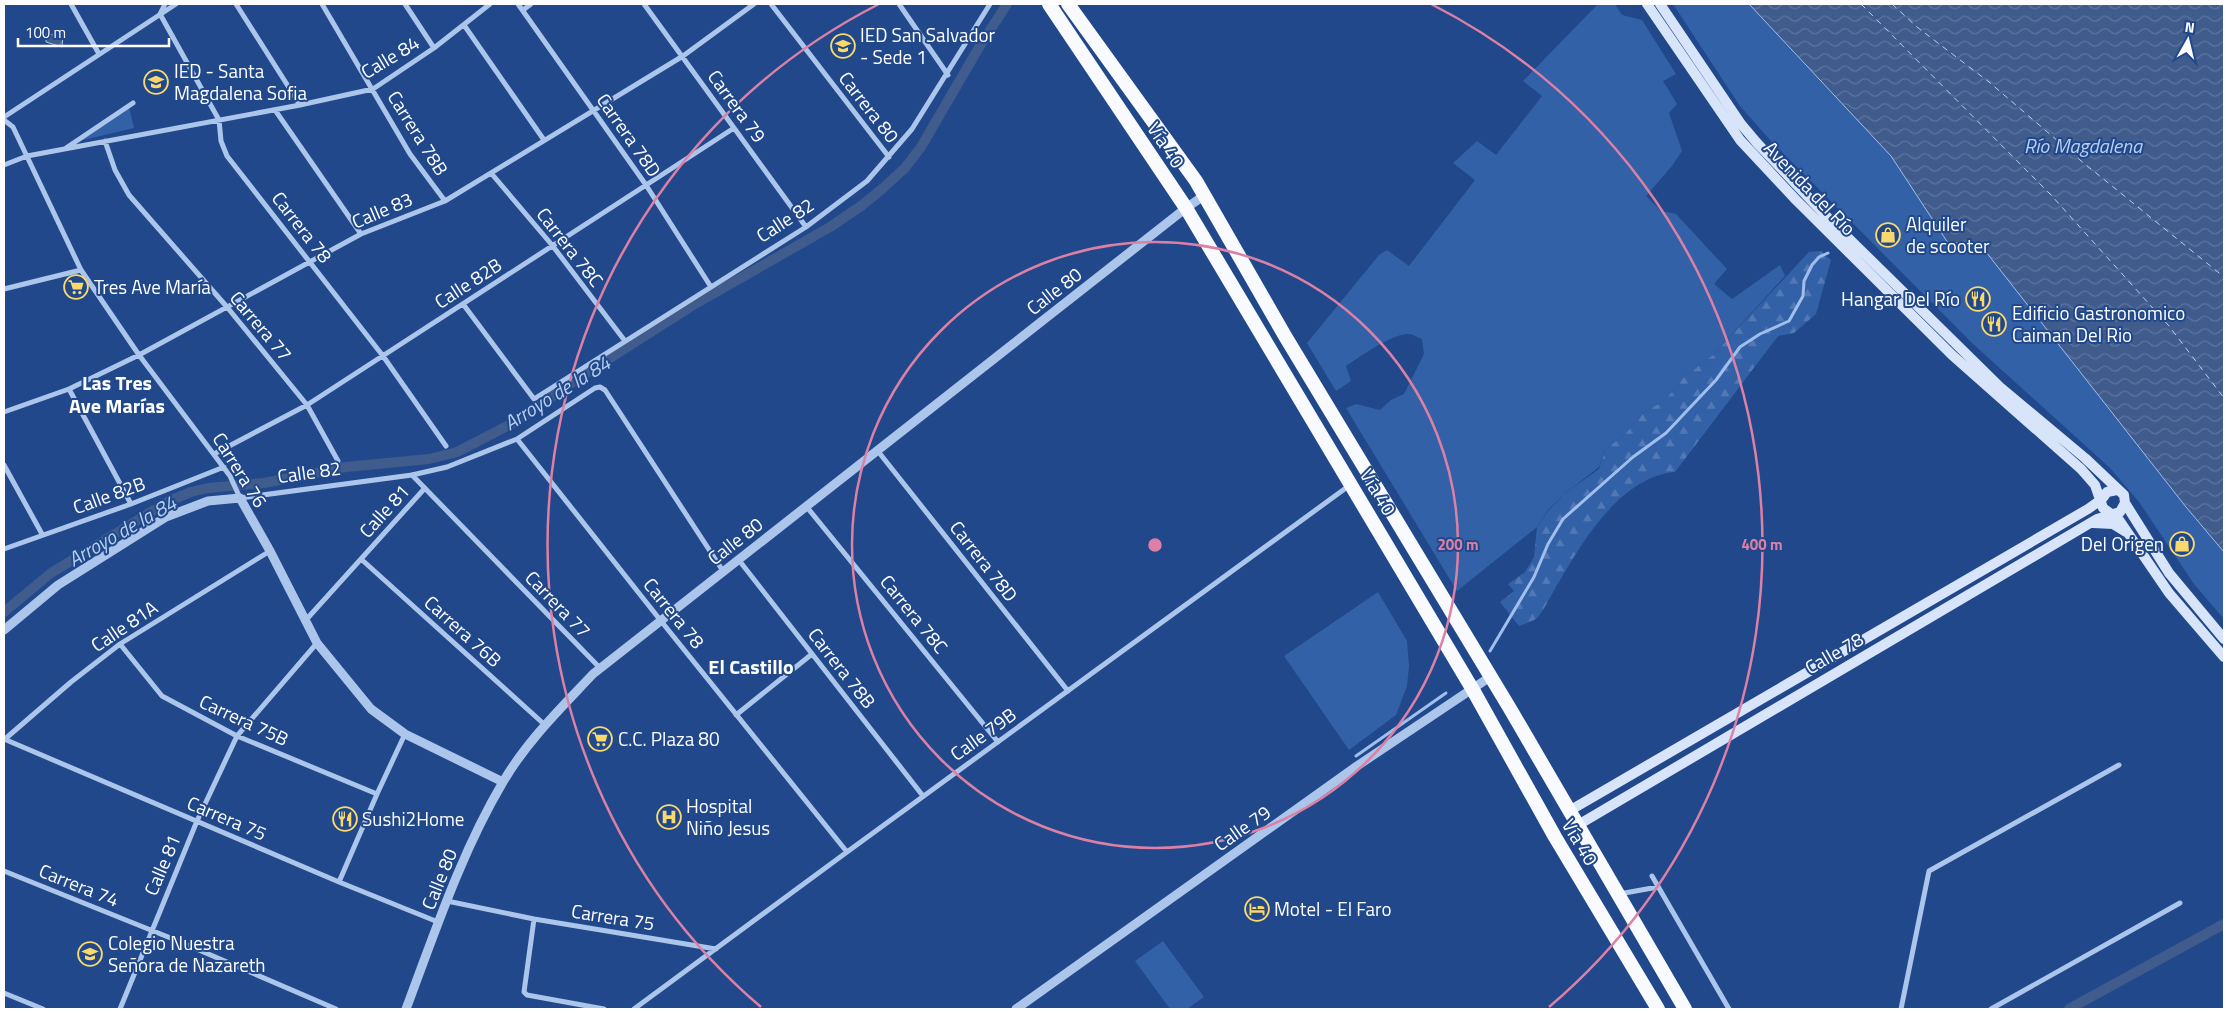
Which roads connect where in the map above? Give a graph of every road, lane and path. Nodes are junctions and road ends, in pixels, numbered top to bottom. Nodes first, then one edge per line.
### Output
1 (71, 4) edge
2 (165, 4) edge
3 (176, 4) edge
4 (236, 4) edge
5 (322, 4) edge
6 (405, 4) edge
7 (518, 4) edge
8 (530, 4) edge
9 (644, 4) edge
10 (754, 4) edge
11 (771, 4) edge
12 (899, 4) edge
13 (990, 4) edge
14 (1049, 4) edge
15 (1068, 4) edge
16 (1647, 4) edge
17 (1660, 4) edge
18 (486, 5) edge
19 (523, 10) junction
20 (160, 14) junction
21 (464, 26) junction
22 (434, 48) junction
23 (100, 54) junction
24 (683, 56) junction
25 (948, 75) junction
26 (373, 89) junction
27 (133, 103) dead end
28 (300, 105) junction
29 (275, 110) junction
30 (594, 110) junction
31 (4, 118) edge
32 (220, 120) junction
33 (734, 128) junction
34 (544, 140) junction
35 (105, 142) junction
36 (63, 149) junction
37 (27, 156) junction
38 (889, 157) junction
39 (4, 165) edge
40 (490, 173) junction
41 (646, 185) junction
42 (1205, 195) junction
43 (445, 201) junction
44 (1186, 208) junction
45 (806, 227) junction
46 (361, 234) junction
47 (552, 245) junction
48 (311, 261) junction
49 (82, 270) junction
50 (711, 287) junction
51 (4, 289) edge
52 (463, 304) junction
53 (227, 307) junction
54 (625, 341) junction
55 (1290, 343) junction
56 (1274, 354) junction
57 (139, 355) junction
58 (383, 356) junction
59 (69, 389) junction
60 (307, 404) junction
61 (4, 412) edge
62 (517, 439) junction
63 (446, 446) dead end
64 (877, 450) junction
65 (214, 454) junction
66 (338, 461) dead end
67 (4, 465) edge
68 (224, 467) junction
69 (412, 475) junction
70 (2088, 477) junction
71 (1351, 484) junction
72 (425, 488) junction
73 (2117, 490) junction
74 (239, 495) junction
75 (2102, 499) junction
76 (131, 504) junction
77 (2125, 504) junction
78 (806, 506) junction
79 (2088, 509) junction
80 (2113, 514) junction
81 (2087, 525) junction
82 (42, 534) junction
83 (2129, 534) junction
84 (4, 549) edge
85 (270, 551) junction
86 (361, 559) junction
87 (738, 559) junction
88 (723, 571) junction
89 (306, 621) junction
90 (661, 621) junction
91 (4, 630) edge
92 (2224, 639) edge
93 (316, 643) junction
94 (120, 644) junction
95 (812, 654) junction
96 (2224, 657) edge
97 (600, 668) junction
98 (1490, 677) junction
99 (1473, 690) junction
100 (1068, 691) junction
101 (736, 715) junction
102 (544, 725) junction
103 (405, 734) junction
104 (237, 736) junction
105 (4, 739) edge
106 (998, 742) junction
107 (2118, 764) dead end
108 (503, 782) junction
109 (377, 794) junction
110 (923, 796) junction
111 (1569, 810) junction
112 (197, 821) junction
113 (1578, 825) junction
114 (847, 852) junction
115 (4, 871) edge
116 (1652, 876) dead end
117 (339, 882) junction
118 (1658, 887) junction
119 (1624, 893) junction
120 (447, 901) junction
121 (2180, 903) dead end
122 (1597, 905) junction
123 (534, 919) junction
124 (438, 922) junction
125 (152, 931) junction
126 (716, 949) junction
127 (4, 993) edge
128 (43, 1009) edge
129 (120, 1009) edge
130 (336, 1009) edge
131 (406, 1009) edge
132 (604, 1009) edge
133 (634, 1009) edge
134 (1016, 1009) edge
135 (1658, 1009) edge
136 (1685, 1009) edge
137 (1729, 1009) edge
138 (1901, 1009) edge
139 (1991, 1009) edge

1 - 23 street
2 - 20 street
3 - 20 street
4 - 28 street
5 - 26 street, Carrera 78B
6 - 22 street
7 - 19 street, Carrera 78D
8 - 19 street
9 - 24 street, Carrera 79
10 - 24 street, Calle 83
11 - 38 street, Carrera 80
12 - 25 street
13 - 25 street, Calle 82
14 - 44 highway, Vía 40
15 - 42 highway, Vía 40
16 - 70 main road, Avenida del Río
17 - 73 main road, Avenida del Río
18 - 21 street, Calle 84
19 - 30 street, Carrera 78D
20 - 23 street
20 - 32 street, Carrera 78
21 - 22 street, Calle 84
21 - 34 street
22 - 26 street, Calle 84
23 - 31 street
24 - 30 street, Calle 83
24 - 33 street, Carrera 79
25 - 38 street, Calle 82
26 - 28 street, Calle 84
26 - 43 street, Carrera 78B
27 - 36 street
28 - 29 street, Calle 84
29 - 32 street, Calle 84
29 - 46 street
30 - 34 street, Calle 83
30 - 41 street, Carrera 78D
31 - 37 street, Carrera 76
32 - 35 street, Calle 84
32 - 48 street, Carrera 78
33 - 41 street, Calle 82B
33 - 45 street, Carrera 79
34 - 40 street, Calle 83
35 - 36 street, Calle 84
35 - 53 street, Carrera 77
36 - 37 street, Calle 84
37 - 39 street, Calle 84
37 - 49 street, Carrera 76
38 - 45 street, Calle 82
40 - 43 street, Calle 83
40 - 47 street, Carrera 78C
41 - 47 street, Calle 82B
41 - 50 street, Carrera 78D
42 - 44 street, Calle 80
42 - 55 highway, Vía 40
43 - 46 street, Calle 83
44 - 56 highway, Vía 40
44 - 64 street, Calle 80
45 - 50 street, Calle 82
46 - 48 street, Calle 83
47 - 52 street, Calle 82B
47 - 54 street, Carrera 78C
48 - 53 street, Calle 83
48 - 58 street, Carrera 78
49 - 51 street
49 - 57 street, Carrera 76
50 - 54 street, Calle 82
52 - 54 street, Calle 82
52 - 58 street, Calle 82B
53 - 57 street, Calle 83
53 - 60 street, Carrera 77
55 - 56 highway
55 - 98 highway, Vía 40
56 - 71 highway, Vía 40
57 - 59 street, Calle 83
57 - 65 street, Carrera 76
58 - 60 street, Calle 82B
58 - 63 street, Carrera 78
59 - 61 street, Calle 83
59 - 76 street
60 - 65 street, Calle 82B
60 - 66 street, Carrera 77
62 - 69 street, Calle 82
62 - 88 street, Calle 82
62 - 90 street, Carrera 78
64 - 78 street, Calle 80
64 - 100 street, Carrera 78D
65 - 68 street, Carrera 76
67 - 82 street
68 - 74 street, Carrera 76
68 - 76 street, Calle 82B
69 - 72 street, Carrera 77
69 - 74 street, Calle 82
70 - 75 main road, Avenida del Río
70 - 79 main road
71 - 99 highway, Vía 40
71 - 100 street, Calle 79B
72 - 86 street, Calle 81
72 - 97 street, Carrera 77
73 - 75 main road
73 - 77 main road
74 - 85 street, Carrera 76
74 - 91 street, Calle 82
75 - 79 main road, Calle 78
75 - 80 main road
76 - 82 street, Calle 82B
77 - 80 main road
77 - 92 main road
78 - 87 street, Calle 80
78 - 106 street, Carrera 78C
79 - 111 main road, Calle 78
80 - 81 main road, Calle 78
80 - 83 main road
81 - 83 main road
81 - 113 main road, Calle 78
82 - 84 street, Calle 82B
83 - 96 main road
85 - 89 street, Carrera 76
85 - 94 street, Calle 81A
86 - 89 street, Calle 81
86 - 102 street, Carrera 76B
87 - 88 street, Calle 80
87 - 95 street, Carrera 78B
88 - 90 street, Calle 80
89 - 93 street, Carrera 76
90 - 97 street, Calle 80
90 - 101 street, Carrera 78
93 - 103 street, Carrera 76
93 - 104 street, Calle 81
94 - 104 street, Carrera 75B
94 - 105 street, Calle 81A
95 - 101 street
95 - 110 street, Carrera 78B
97 - 102 street, Calle 80
98 - 99 street, Calle 79
98 - 111 highway, Vía 40
99 - 122 highway, Vía 40
99 - 134 street, Calle 79
100 - 106 street, Calle 79B
101 - 114 street, Carrera 78
102 - 108 street, Calle 80
103 - 108 street, Carrera 76
103 - 109 street
104 - 109 street, Carrera 75B
104 - 112 street, Calle 81
105 - 112 street, Carrera 75
106 - 110 street, Calle 79B
107 - 138 street
108 - 120 street, Calle 80
109 - 117 street
110 - 114 street, Calle 79B
111 - 113 highway, Vía 40
112 - 117 street, Carrera 75
112 - 125 street, Calle 81
113 - 119 highway, Vía 40
114 - 126 street, Calle 79B
115 - 125 street, Carrera 74
116 - 118 street
117 - 124 street, Carrera 75
118 - 119 street
118 - 137 street
119 - 122 highway
119 - 136 highway, Vía 40
120 - 123 street, Carrera 75
120 - 124 street, Calle 80
121 - 139 street
122 - 135 highway, Vía 40
123 - 126 street, Carrera 75
123 - 132 street
124 - 131 street, Calle 80
125 - 129 street, Calle 81
125 - 130 street, Carrera 74
126 - 133 street, Calle 79B
127 - 128 street

